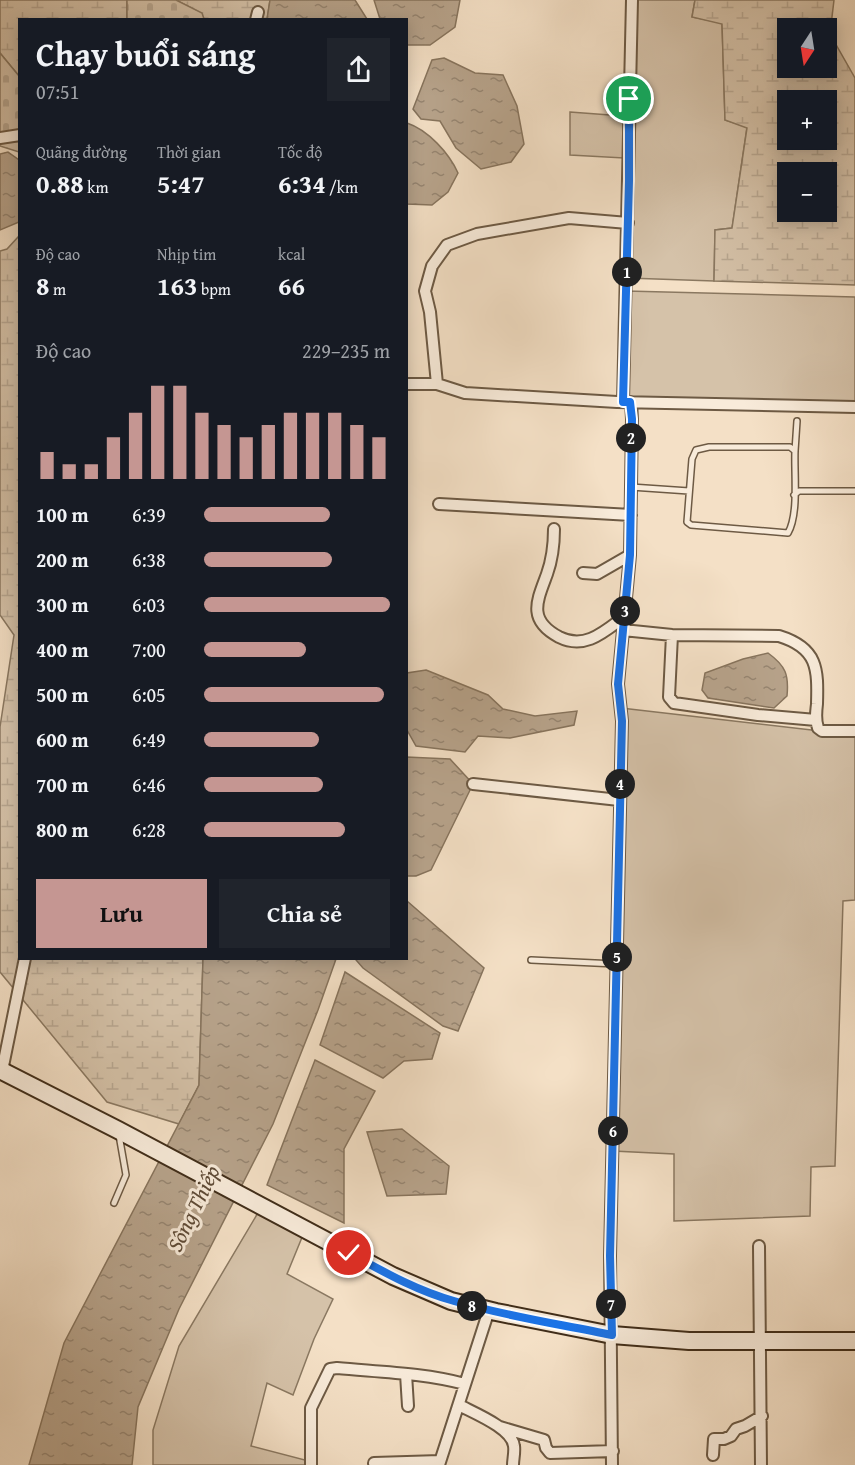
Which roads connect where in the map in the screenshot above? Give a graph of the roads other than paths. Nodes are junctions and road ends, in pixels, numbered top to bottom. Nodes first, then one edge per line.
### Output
1 (632, 0) edge
2 (18, 135) edge
3 (0, 138) edge
4 (628, 223) junction
5 (408, 384) edge
6 (437, 384) junction
7 (627, 402) junction
8 (855, 406) edge
9 (797, 421) dead end
10 (795, 451) junction
11 (630, 487) junction
12 (689, 491) junction
13 (855, 491) edge
14 (794, 495) junction
15 (439, 504) dead end
16 (630, 515) junction
17 (554, 529) dead end
18 (630, 555) junction
19 (583, 573) dead end
20 (624, 617) junction
21 (623, 630) junction
22 (672, 635) junction
23 (816, 720) junction
24 (855, 731) edge
25 (473, 784) dead end
26 (619, 800) junction
27 (25, 960) edge
28 (531, 960) dead end
29 (616, 964) junction
30 (1, 1071) edge
31 (118, 1130) junction
32 (114, 1203) dead end
33 (759, 1246) dead end
34 (489, 1310) junction
35 (612, 1335) junction
36 (855, 1341) edge
37 (761, 1342) junction
38 (406, 1374) junction
39 (465, 1384) junction
40 (459, 1405) junction
41 (408, 1406) dead end
42 (762, 1416) junction
43 (500, 1427) junction
44 (613, 1451) junction
45 (713, 1455) dead end
46 (374, 1463) dead end
47 (439, 1463) edge
48 (311, 1465) edge
49 (513, 1465) edge
50 (612, 1465) edge
51 (761, 1465) edge

1 - 4 street
2 - 3 street
4 - 6 street
4 - 7 street
5 - 6 street
6 - 7 street
7 - 8 street
7 - 11 street
9 - 10 lane
10 - 12 lane
10 - 14 lane
11 - 12 lane
11 - 16 street
12 - 14 lane
13 - 14 lane
15 - 16 street
16 - 18 street
17 - 20 street
18 - 19 street
18 - 20 street
20 - 21 street
21 - 22 street
21 - 26 street
22 - 23 street
22 - 23 street
23 - 24 street
25 - 26 street
26 - 29 street
27 - 30 street
28 - 29 lane
29 - 35 street
30 - 31 street
31 - 32 lane
31 - 34 street
33 - 37 street
34 - 35 street
34 - 39 street
35 - 37 street
35 - 44 street
36 - 37 street
37 - 42 street
38 - 39 street
38 - 41 street
38 - 48 street
39 - 40 street
40 - 43 street
40 - 47 street
42 - 45 street
42 - 51 street
43 - 44 street
43 - 49 street
44 - 50 street
46 - 47 street

